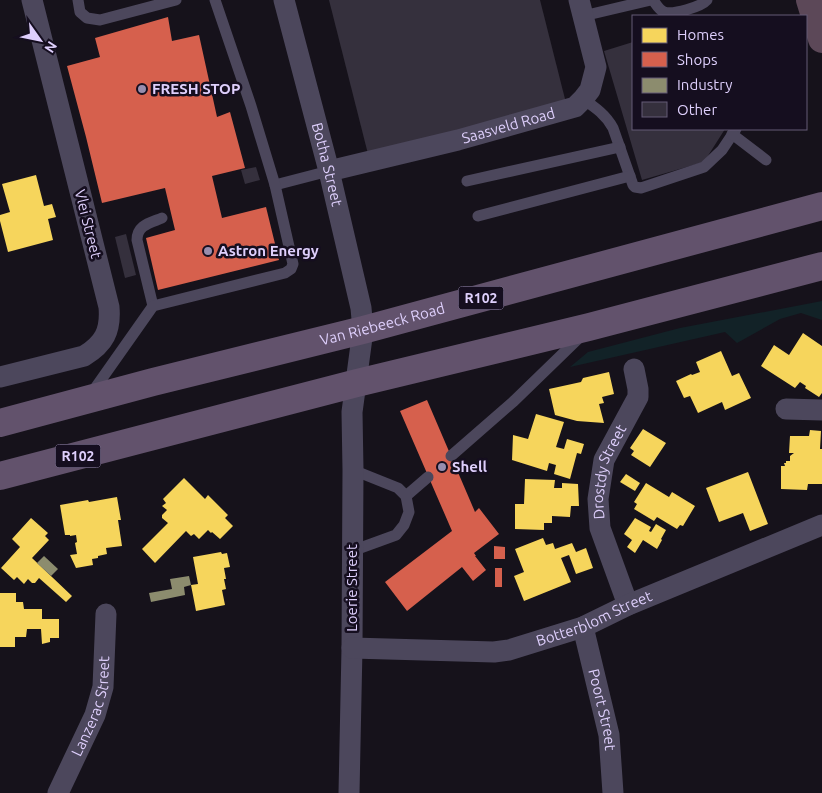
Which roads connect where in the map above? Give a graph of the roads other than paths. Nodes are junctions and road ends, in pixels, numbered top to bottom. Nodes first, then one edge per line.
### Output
1 (32, 0) edge
2 (78, 0) edge
3 (176, 0) edge
4 (215, 0) edge
5 (284, 0) edge
6 (652, 0) edge
7 (707, 0) edge
8 (810, 0) edge
9 (581, 8) edge
10 (822, 39) edge
11 (583, 100) junction
12 (734, 132) edge
13 (620, 147) junction
14 (766, 160) dead end
15 (328, 171) junction
16 (630, 176) junction
17 (467, 181) dead end
18 (275, 186) junction
19 (822, 206) edge
20 (478, 216) dead end
21 (162, 218) dead end
22 (822, 266) edge
23 (153, 306) junction
24 (589, 327) junction
25 (363, 330) junction
26 (634, 369) dead end
27 (0, 377) edge
28 (357, 384) junction
29 (85, 401) junction
30 (786, 409) dead end
31 (822, 410) edge
32 (0, 423) edge
33 (451, 456) dead end
34 (353, 470) junction
35 (0, 476) edge
36 (428, 477) dead end
37 (406, 496) junction
38 (822, 525) edge
39 (352, 551) junction
40 (628, 605) junction
41 (106, 614) dead end
42 (583, 627) junction
43 (352, 648) junction
44 (58, 793) edge
45 (349, 793) edge
46 (613, 793) edge

1 - 27 street, Vlei Street
2 - 3 lane
4 - 18 lane
5 - 15 street, Botha Street
6 - 7 lane
6 - 9 lane
8 - 10 highway
9 - 11 street
11 - 13 lane
11 - 15 street, Saasveld Road
12 - 14 lane
12 - 16 lane
13 - 16 lane
13 - 17 lane
15 - 18 lane
15 - 25 street, Botha Street
16 - 20 lane
18 - 23 lane
19 - 25 main road, Van Riebeeck Road / R102
21 - 23 lane
22 - 24 main road, R102
23 - 29 lane
24 - 28 main road, R102
24 - 33 lane
25 - 28 street, Botha Street
25 - 29 main road, Van Riebeeck Road / R102
26 - 40 street, Drostdy Street
28 - 34 street, Loerie Street
28 - 35 main road, R102
29 - 32 main road, Van Riebeeck Road / R102
30 - 31 street
34 - 37 lane
34 - 39 street, Loerie Street
36 - 37 lane
37 - 39 lane
38 - 40 street, Botterblom Street
39 - 43 street, Loerie Street
40 - 42 street, Botterblom Street
41 - 44 street, Lanzerac Street
42 - 43 street, Botterblom Street
42 - 46 street, Poort Street
43 - 45 street, Loerie Street

